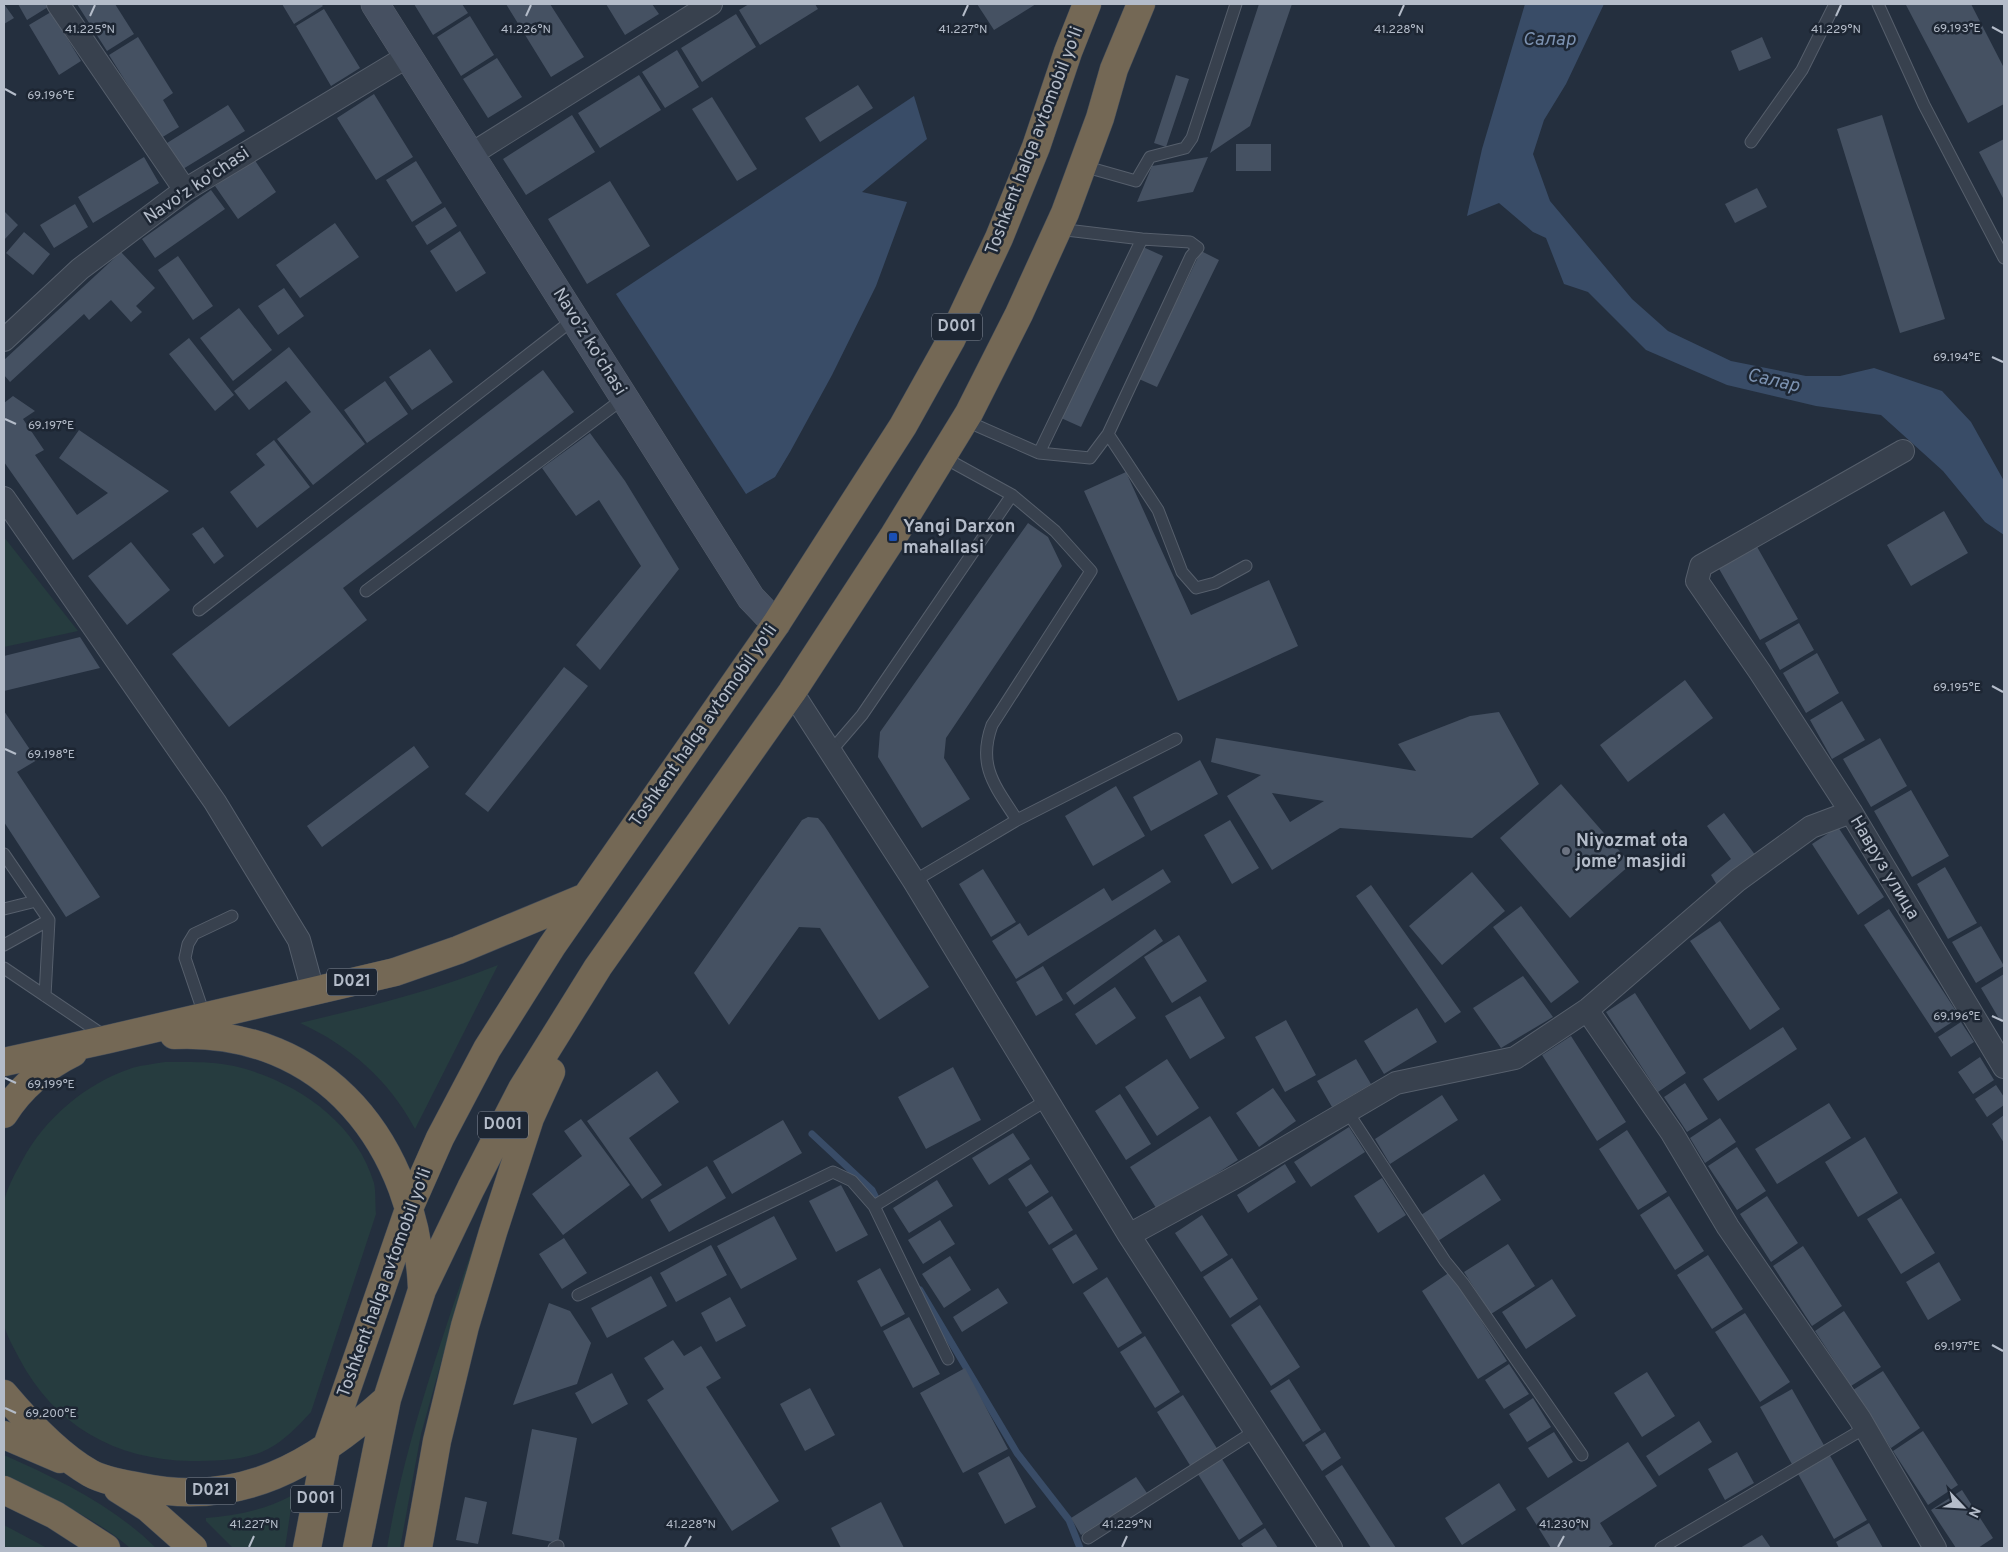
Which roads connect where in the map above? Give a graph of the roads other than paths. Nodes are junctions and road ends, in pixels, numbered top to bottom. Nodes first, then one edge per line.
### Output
1 (58, 4) edge
2 (376, 4) edge
3 (710, 4) edge
4 (1087, 4) edge
5 (1141, 4) edge
6 (1236, 4) edge
7 (1835, 4) edge
8 (1878, 4) edge
9 (679, 12) edge
10 (408, 56) junction
11 (1751, 142) dead end
12 (470, 155) junction
13 (1082, 166) junction
14 (185, 190) junction
15 (1058, 229) junction
16 (1142, 239) junction
17 (2004, 258) edge
18 (574, 319) junction
19 (4, 340) edge
20 (624, 398) junction
21 (964, 420) junction
22 (1108, 434) junction
23 (1903, 451) dead end
24 (1039, 452) junction
25 (943, 457) junction
26 (1012, 496) junction
27 (4, 498) edge
28 (1246, 566) dead end
29 (366, 591) dead end
30 (199, 610) dead end
31 (776, 624) junction
32 (792, 692) junction
33 (1176, 739) dead end
34 (830, 751) junction
35 (1851, 812) junction
36 (1017, 820) junction
37 (4, 854) edge
38 (914, 881) junction
39 (586, 897) junction
40 (36, 901) junction
41 (4, 909) edge
42 (232, 916) dead end
43 (49, 920) junction
44 (4, 945) edge
45 (598, 967) junction
46 (4, 968) edge
47 (313, 991) junction
48 (45, 996) junction
49 (1586, 1010) junction
50 (206, 1017) junction
51 (109, 1040) junction
52 (4, 1062) edge
53 (2004, 1066) edge
54 (1047, 1100) junction
55 (1347, 1111) junction
56 (4, 1114) edge
57 (410, 1206) junction
58 (874, 1206) junction
59 (1130, 1235) junction
60 (422, 1290) junction
61 (578, 1295) dead end
62 (948, 1359) dead end
63 (4, 1394) edge
64 (387, 1400) junction
65 (1865, 1428) junction
66 (1255, 1431) junction
67 (4, 1435) edge
68 (326, 1449) junction
69 (1582, 1455) dead end
70 (91, 1473) junction
71 (4, 1490) edge
72 (1088, 1538) dead end
73 (106, 1548) edge
74 (193, 1548) edge
75 (307, 1548) edge
76 (357, 1548) edge
77 (418, 1548) edge
78 (1331, 1548) edge
79 (1661, 1548) edge
80 (1935, 1548) edge

1 - 14 street
2 - 10 street, Navo'z ko'chasi
3 - 9 street
4 - 31 highway, Toshkent halqa avtomobil yo'li / D001
5 - 13 highway, D001
6 - 13 lane
7 - 11 lane
8 - 17 lane
9 - 12 street
10 - 12 street, Navo'z ko'chasi
10 - 14 street, Navo'z ko'chasi
12 - 18 street, Navo'z ko'chasi
13 - 15 highway, D001
14 - 19 street, Navo'z ko'chasi
15 - 16 lane
15 - 21 highway, D001
16 - 22 lane
16 - 24 lane
18 - 20 street, Navo'z ko'chasi
18 - 30 lane
20 - 29 lane
20 - 31 street, Navo'z ko'chasi
21 - 24 lane
21 - 25 highway, D001
22 - 24 lane
22 - 28 lane
23 - 35 street, Навруз улица
25 - 26 lane
25 - 32 highway, D001
26 - 34 lane
26 - 36 lane
27 - 47 street
31 - 39 highway, Toshkent halqa avtomobil yo'li / D001
32 - 34 street
32 - 45 highway, D001
33 - 36 lane
34 - 38 street
35 - 49 street
35 - 53 street, Навруз улица
36 - 38 lane
37 - 40 lane
38 - 54 street
39 - 47 highway, D021
39 - 57 highway, Toshkent halqa avtomobil yo'li / D001
40 - 41 lane
40 - 43 lane
42 - 50 lane
43 - 44 lane
43 - 48 lane
45 - 60 highway, D001
45 - 77 highway
46 - 48 lane
47 - 50 highway, D021
48 - 51 lane
49 - 55 street
49 - 65 street
50 - 51 highway, D021
51 - 52 highway, D021
51 - 56 highway, D021
51 - 57 highway, D021
54 - 58 lane
54 - 59 street
55 - 59 street
55 - 69 lane
57 - 60 highway, D021
57 - 68 highway, Toshkent halqa avtomobil yo'li / D001
58 - 61 lane
58 - 62 lane
59 - 66 street
60 - 64 highway, D001
63 - 70 highway, D021
64 - 68 highway, D021
64 - 76 highway, D001
65 - 79 lane
65 - 80 street
66 - 72 lane
66 - 78 street
67 - 70 highway, D021
68 - 70 highway, D021
68 - 75 highway, D001
70 - 74 highway, D021
71 - 73 highway

